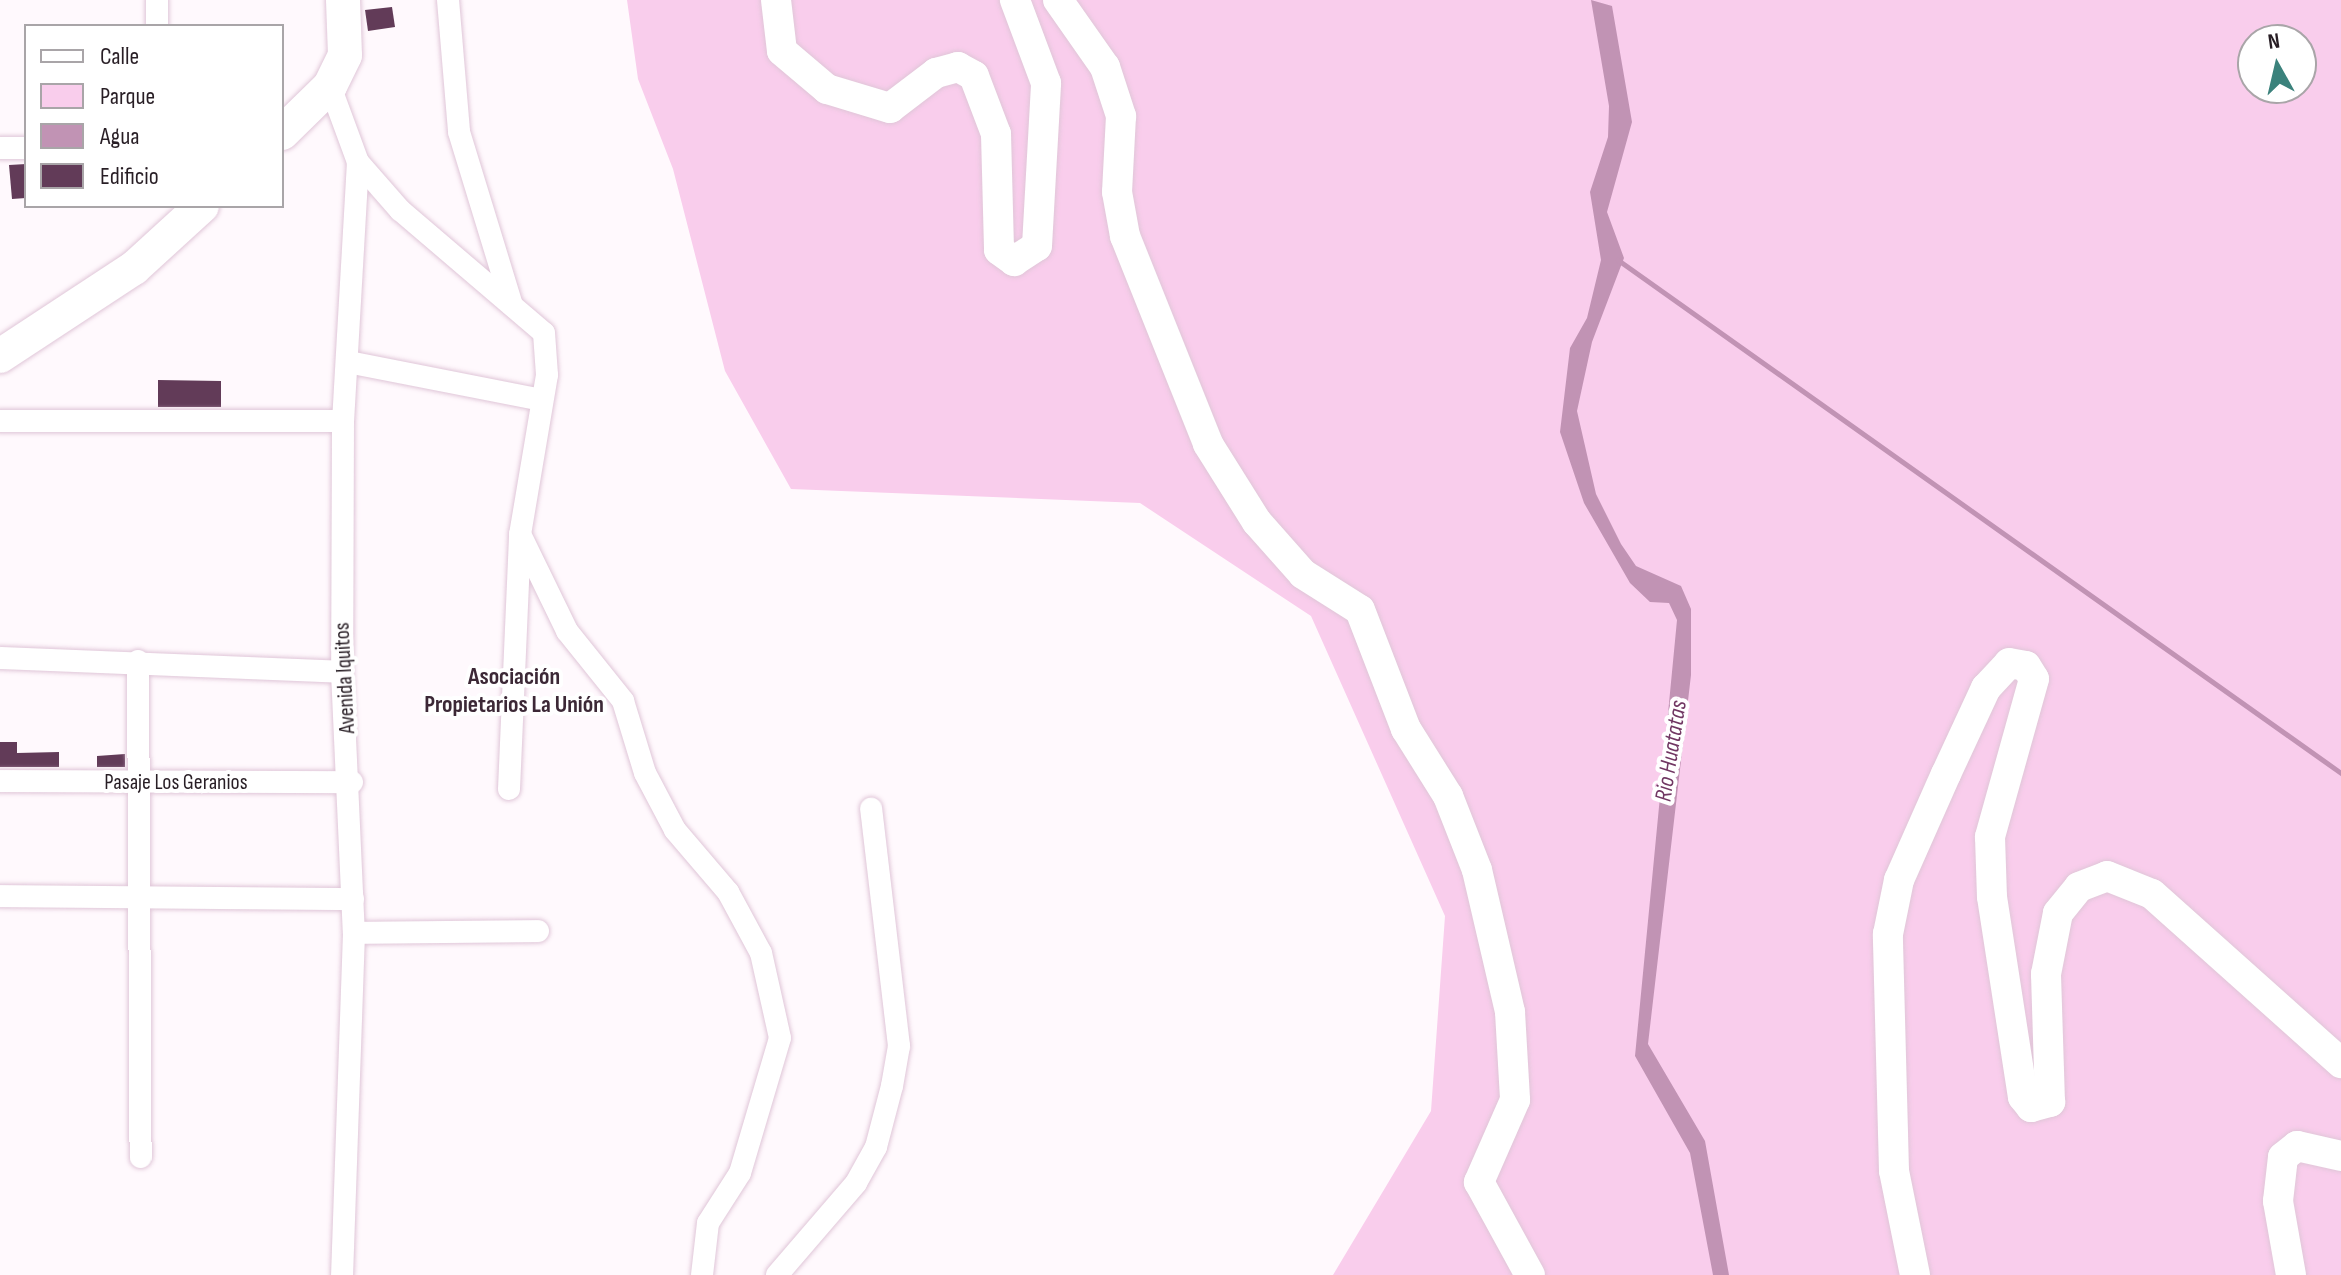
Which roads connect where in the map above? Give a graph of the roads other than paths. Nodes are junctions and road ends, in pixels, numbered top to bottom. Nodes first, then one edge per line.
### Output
1 (157, 0) edge
2 (343, 0) edge
3 (448, 0) edge
4 (776, 0) edge
5 (1015, 0) edge
6 (1058, 0) edge
7 (157, 24) edge
8 (330, 86) junction
9 (284, 131) edge
10 (0, 148) edge
11 (24, 148) edge
12 (358, 162) junction
13 (200, 208) edge
14 (512, 306) junction
15 (0, 356) edge
16 (348, 362) junction
17 (541, 400) junction
18 (0, 421) edge
19 (343, 421) junction
20 (520, 534) junction
21 (0, 658) edge
22 (138, 661) junction
23 (342, 672) junction
24 (0, 781) edge
25 (352, 782) junction
26 (138, 785) junction
27 (509, 789) dead end
28 (871, 809) dead end
29 (0, 896) edge
30 (353, 899) junction
31 (139, 901) junction
32 (538, 931) dead end
33 (354, 933) junction
34 (2341, 1063) edge
35 (2341, 1156) edge
36 (141, 1157) dead end
37 (342, 1275) edge
38 (702, 1275) edge
39 (777, 1275) edge
40 (1530, 1275) edge
41 (1915, 1275) edge
42 (2291, 1275) edge

1 - 7 street
2 - 8 highway
3 - 14 street
4 - 5 main road
6 - 40 main road
8 - 9 highway
8 - 12 street, Avenida Iquitos
10 - 11 street
12 - 14 street
12 - 16 street, Avenida Iquitos
13 - 15 highway
14 - 17 street
16 - 17 street
16 - 19 street, Avenida Iquitos
17 - 20 street
18 - 19 street
19 - 23 street, Avenida Iquitos
20 - 27 street
20 - 38 street
21 - 22 street
22 - 23 street
22 - 26 street
23 - 25 street, Avenida Iquitos
24 - 26 street, Pasaje Los Geranios
25 - 26 street, Pasaje Los Geranios
25 - 30 street, Avenida Iquitos
26 - 31 street
28 - 39 street
29 - 31 street
30 - 31 street
30 - 33 street, Avenida Iquitos
31 - 36 street
32 - 33 street
33 - 37 street, Avenida Iquitos
34 - 41 main road
35 - 42 main road

